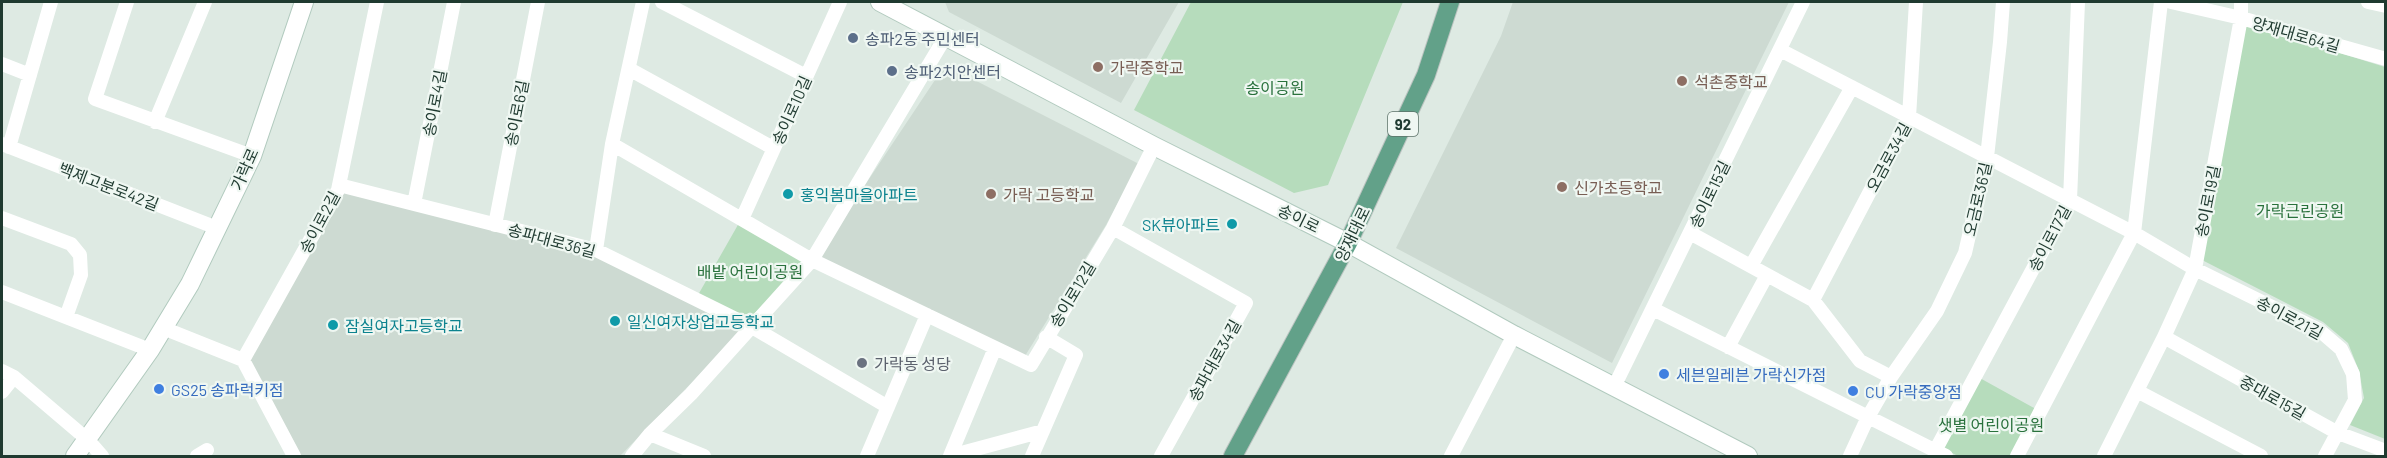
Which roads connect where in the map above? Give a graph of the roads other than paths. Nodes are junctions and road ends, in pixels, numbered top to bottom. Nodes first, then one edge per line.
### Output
1 (51, 2) edge
2 (128, 2) edge
3 (205, 2) edge
4 (304, 2) edge
5 (377, 2) edge
6 (454, 2) edge
7 (538, 2) edge
8 (643, 2) edge
9 (662, 2) edge
10 (840, 2) edge
11 (880, 2) edge
12 (1450, 2) edge
13 (1803, 2) edge
14 (1916, 2) edge
15 (2003, 2) edge
16 (2078, 2) edge
17 (2161, 2) edge
18 (2171, 2) edge
19 (2241, 2) edge
20 (2368, 2) edge
21 (2385, 6) edge
22 (910, 9) edge
23 (2241, 18) junction
24 (946, 36) junction
25 (1780, 50) junction
26 (2385, 59) edge
27 (2, 64) edge
28 (628, 69) junction
29 (30, 75) junction
30 (806, 76) junction
31 (1852, 87) junction
32 (1909, 117) junction
33 (155, 122) junction
34 (612, 144) junction
35 (5, 146) edge
36 (1154, 146) junction
37 (774, 148) junction
38 (252, 156) junction
39 (1987, 157) junction
40 (339, 185) junction
41 (2070, 200) junction
42 (414, 204) junction
43 (2, 218) edge
44 (742, 219) junction
45 (495, 225) junction
46 (217, 228) junction
47 (1113, 228) junction
48 (1690, 233) junction
49 (2134, 233) junction
50 (1348, 243) junction
51 (596, 250) junction
52 (812, 260) junction
53 (1751, 266) junction
54 (2195, 269) junction
55 (1767, 275) junction
56 (2, 292) edge
57 (1813, 300) junction
58 (1653, 309) junction
59 (927, 315) junction
60 (66, 317) junction
61 (752, 327) junction
62 (163, 328) junction
63 (1514, 335) junction
64 (1046, 337) junction
65 (2164, 337) junction
66 (1728, 347) junction
67 (995, 348) junction
68 (150, 350) junction
69 (243, 360) junction
70 (8, 374) edge
71 (1891, 377) junction
72 (1614, 387) junction
73 (2138, 391) junction
74 (2, 392) edge
75 (888, 407) junction
76 (1868, 417) junction
77 (1043, 431) junction
78 (2338, 433) junction
79 (650, 434) junction
80 (88, 440) junction
81 (2385, 451) edge
82 (1941, 454) edge
83 (75, 456) edge
84 (102, 456) edge
85 (292, 456) edge
86 (632, 456) edge
87 (704, 456) edge
88 (867, 456) edge
89 (950, 456) edge
90 (1032, 456) edge
91 (1161, 456) edge
92 (1233, 456) edge
93 (1451, 456) edge
94 (1748, 456) edge
95 (1850, 456) edge
96 (2017, 456) edge
97 (2104, 456) edge
98 (2261, 456) edge
99 (2325, 456) edge

1 - 29 street
2 - 33 street
3 - 33 street
4 - 38 street, 가락로
5 - 40 street, 송이로2길
6 - 42 street, 송이로4길
7 - 45 street, 송이로6길
8 - 28 street
9 - 30 street
10 - 30 street, 송이로10길
11 - 22 street, 송이로
12 - 50 main road, 양재대로 / 92
13 - 25 street, 송이로15길
14 - 32 street, 오금로34길
15 - 39 street, 오금로36길
16 - 41 street, 송이로17길
17 - 49 street
18 - 23 street, 양재대로64길
19 - 23 street, 송이로19길
20 - 21 street
22 - 24 street, 송이로
23 - 26 street, 양재대로64길
23 - 54 street, 송이로19길
24 - 36 street, 송이로
24 - 52 street
25 - 31 street, 송이로21길
25 - 48 street, 송이로15길
27 - 29 street
28 - 34 street
28 - 37 street
29 - 35 street
30 - 37 street, 송이로10길
31 - 32 street, 송이로21길
31 - 53 street
32 - 39 street, 송이로21길
32 - 57 street, 오금로34길
33 - 38 street
34 - 44 street
34 - 51 street
35 - 46 street, 백제고분로42길
36 - 47 street, 송이로12길
36 - 50 street, 송이로
37 - 44 street, 송이로10길
38 - 46 street, 가락로
39 - 41 street, 송이로21길
39 - 71 street, 오금로36길
40 - 42 street, 송파대로36길
40 - 69 street, 송이로2길
41 - 49 street, 송이로21길
41 - 82 street, 송이로17길
42 - 45 street, 송파대로36길
43 - 60 street
44 - 52 street
45 - 51 street, 송파대로36길
46 - 62 street, 가락로
47 - 64 street, 송이로12길
47 - 91 street, 송파대로34길
48 - 53 street
48 - 58 street, 송이로15길
49 - 54 street, 송이로21길
49 - 96 street
50 - 63 street, 송이로
50 - 92 main road, 양재대로 / 92
51 - 61 street, 송파대로36길
52 - 59 street
52 - 61 street
53 - 55 street
54 - 65 street, 송이로19길
54 - 78 street, 송이로21길
55 - 57 street
55 - 66 street
56 - 60 street
57 - 71 street
58 - 66 street
58 - 72 street, 송이로15길
59 - 67 street
59 - 75 street
60 - 68 street
61 - 75 street, 송파대로36길
61 - 79 street
62 - 68 street, 가락로
62 - 69 street
63 - 72 street, 송이로
63 - 93 street
64 - 67 street
64 - 77 street, 송이로12길
65 - 73 street, 송이로19길
65 - 78 street, 중대로15길
66 - 76 street
67 - 89 street
68 - 80 street, 가락로
69 - 85 street
70 - 74 street
70 - 80 street
71 - 76 street, 오금로36길
72 - 94 street, 송이로
73 - 97 street, 송이로19길
73 - 98 street
75 - 88 street
76 - 82 street
76 - 95 street, 오금로36길
77 - 89 street
77 - 90 street, 송이로12길
78 - 81 street, 중대로15길
78 - 99 street, 송이로21길
79 - 86 street
79 - 87 street
80 - 83 street, 가락로
80 - 84 street

